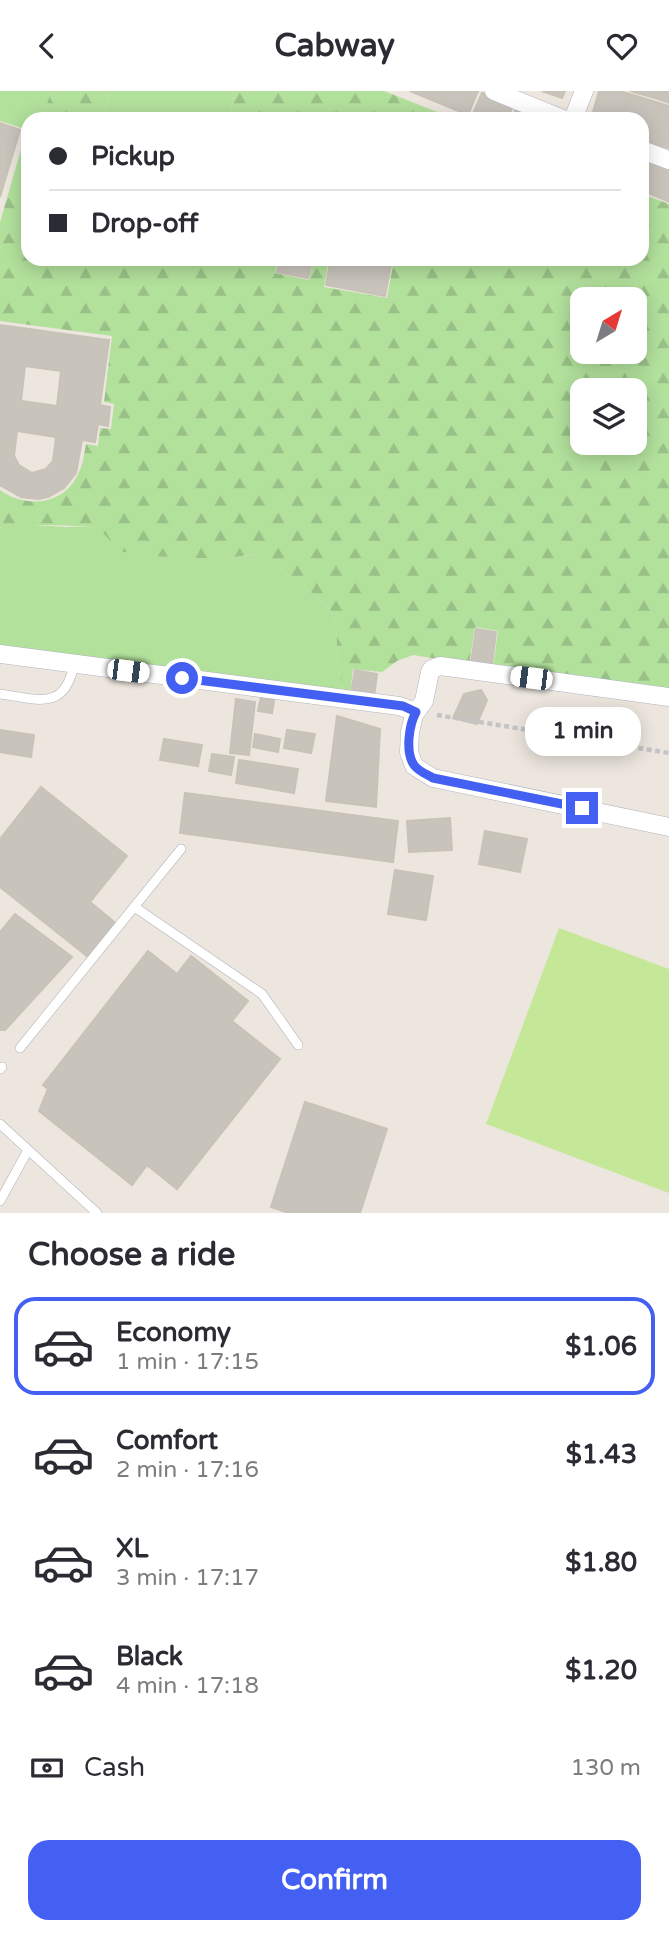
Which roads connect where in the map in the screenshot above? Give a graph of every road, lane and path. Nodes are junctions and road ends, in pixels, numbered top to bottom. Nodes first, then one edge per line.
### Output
1 (494, 91) edge
2 (584, 91) edge
3 (546, 112) edge
4 (576, 112) edge
5 (649, 153) edge
6 (669, 160) edge
7 (0, 654) edge
8 (74, 664) junction
9 (0, 694) edge
10 (669, 697) edge
11 (416, 712) junction
12 (669, 753) edge
13 (669, 827) edge
14 (181, 849) dead end
15 (136, 908) junction
16 (298, 1045) dead end
17 (20, 1048) dead end
18 (0, 1124) edge
19 (28, 1150) junction
20 (0, 1201) edge
21 (97, 1213) edge

1 - 3 street
2 - 4 street
5 - 6 street
7 - 8 street
8 - 9 lane
8 - 11 street
10 - 11 street
11 - 12 path
11 - 13 street
14 - 15 lane
15 - 16 lane
15 - 17 lane
18 - 19 lane
19 - 20 lane
19 - 21 lane

